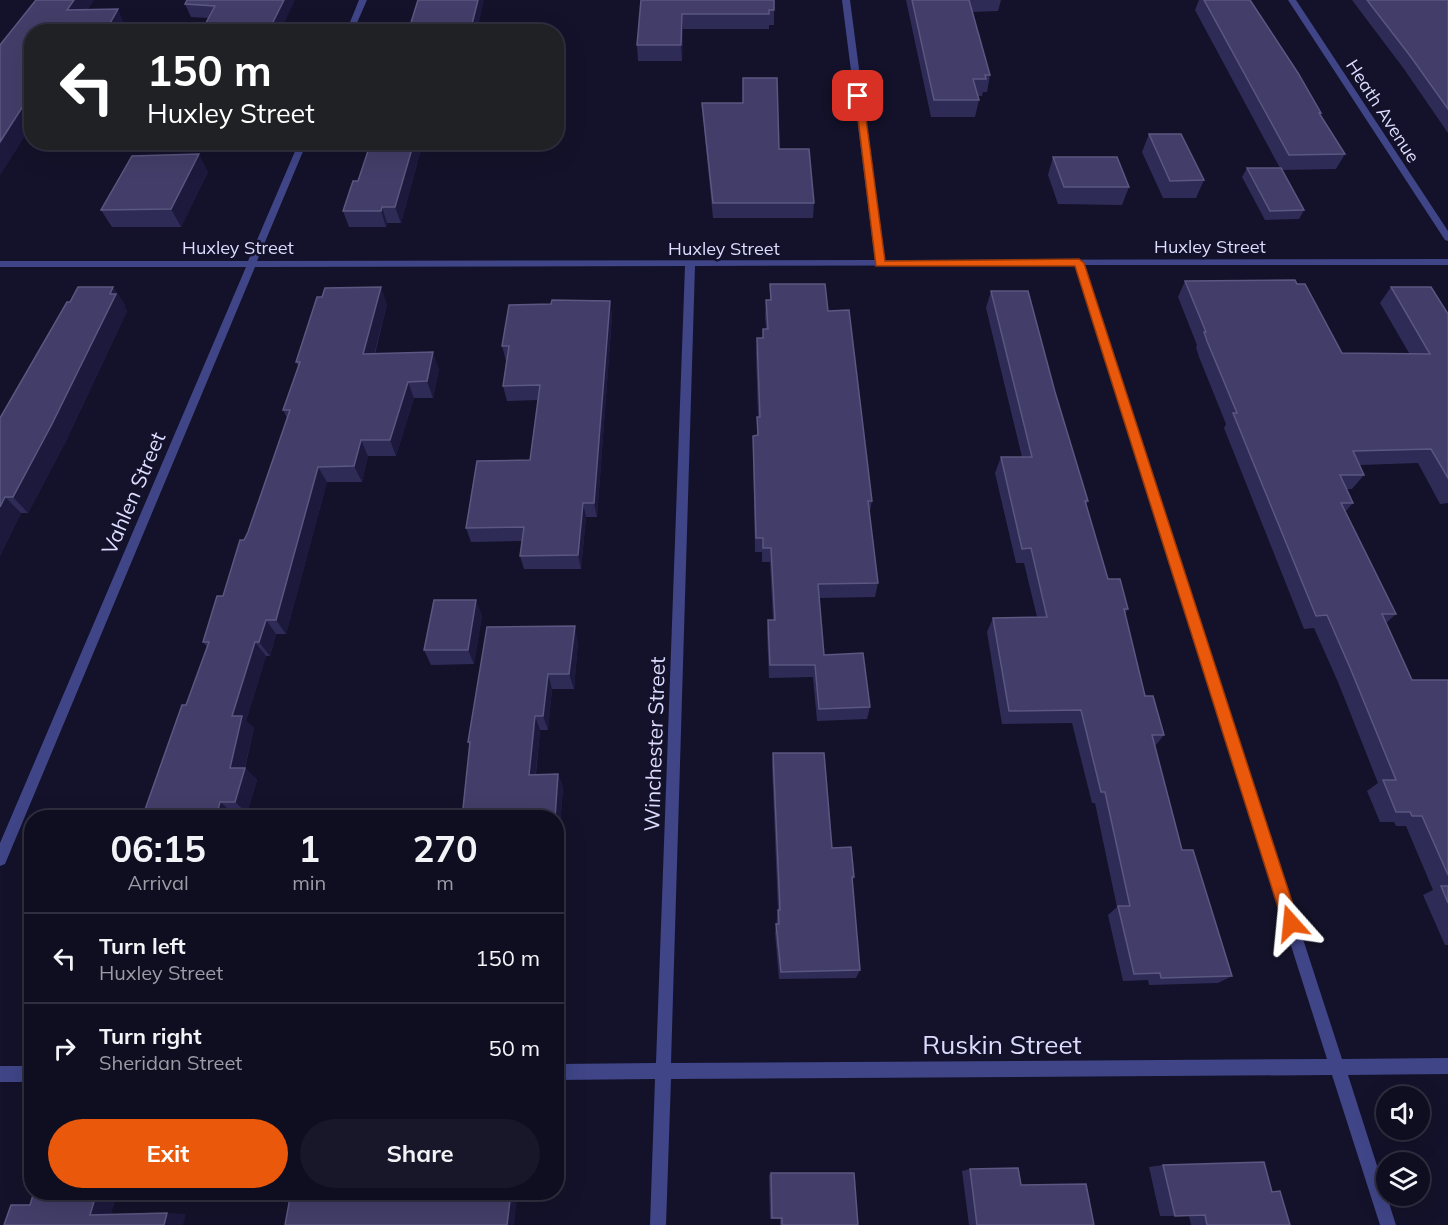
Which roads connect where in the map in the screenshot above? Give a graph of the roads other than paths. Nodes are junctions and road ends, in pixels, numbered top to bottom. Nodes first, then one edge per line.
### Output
1 (363, 0) edge
2 (846, 0) edge
3 (1292, 0) edge
4 (353, 24) edge
5 (300, 150) edge
6 (1448, 238) edge
7 (1448, 262) edge
8 (1079, 263) junction
9 (0, 264) edge
10 (251, 264) junction
11 (690, 264) junction
12 (880, 264) junction
13 (0, 859) edge
14 (1448, 1066) edge
15 (1338, 1068) junction
16 (663, 1071) junction
17 (564, 1072) edge
18 (0, 1074) edge
19 (24, 1074) edge
20 (657, 1225) edge
21 (1388, 1225) edge

1 - 4 street
2 - 12 street
3 - 6 street, Heath Avenue
5 - 10 street, Vahlen Street
7 - 8 street, Huxley Street
8 - 12 street, Huxley Street
8 - 15 street
9 - 10 street, Huxley Street
10 - 11 street, Huxley Street
10 - 13 street, Vahlen Street
11 - 12 street, Huxley Street
11 - 16 street, Winchester Street
14 - 15 street, Ruskin Street
15 - 16 street, Ruskin Street
15 - 21 street
16 - 17 street, Ruskin Street
16 - 20 street, Winchester Street
18 - 19 street

